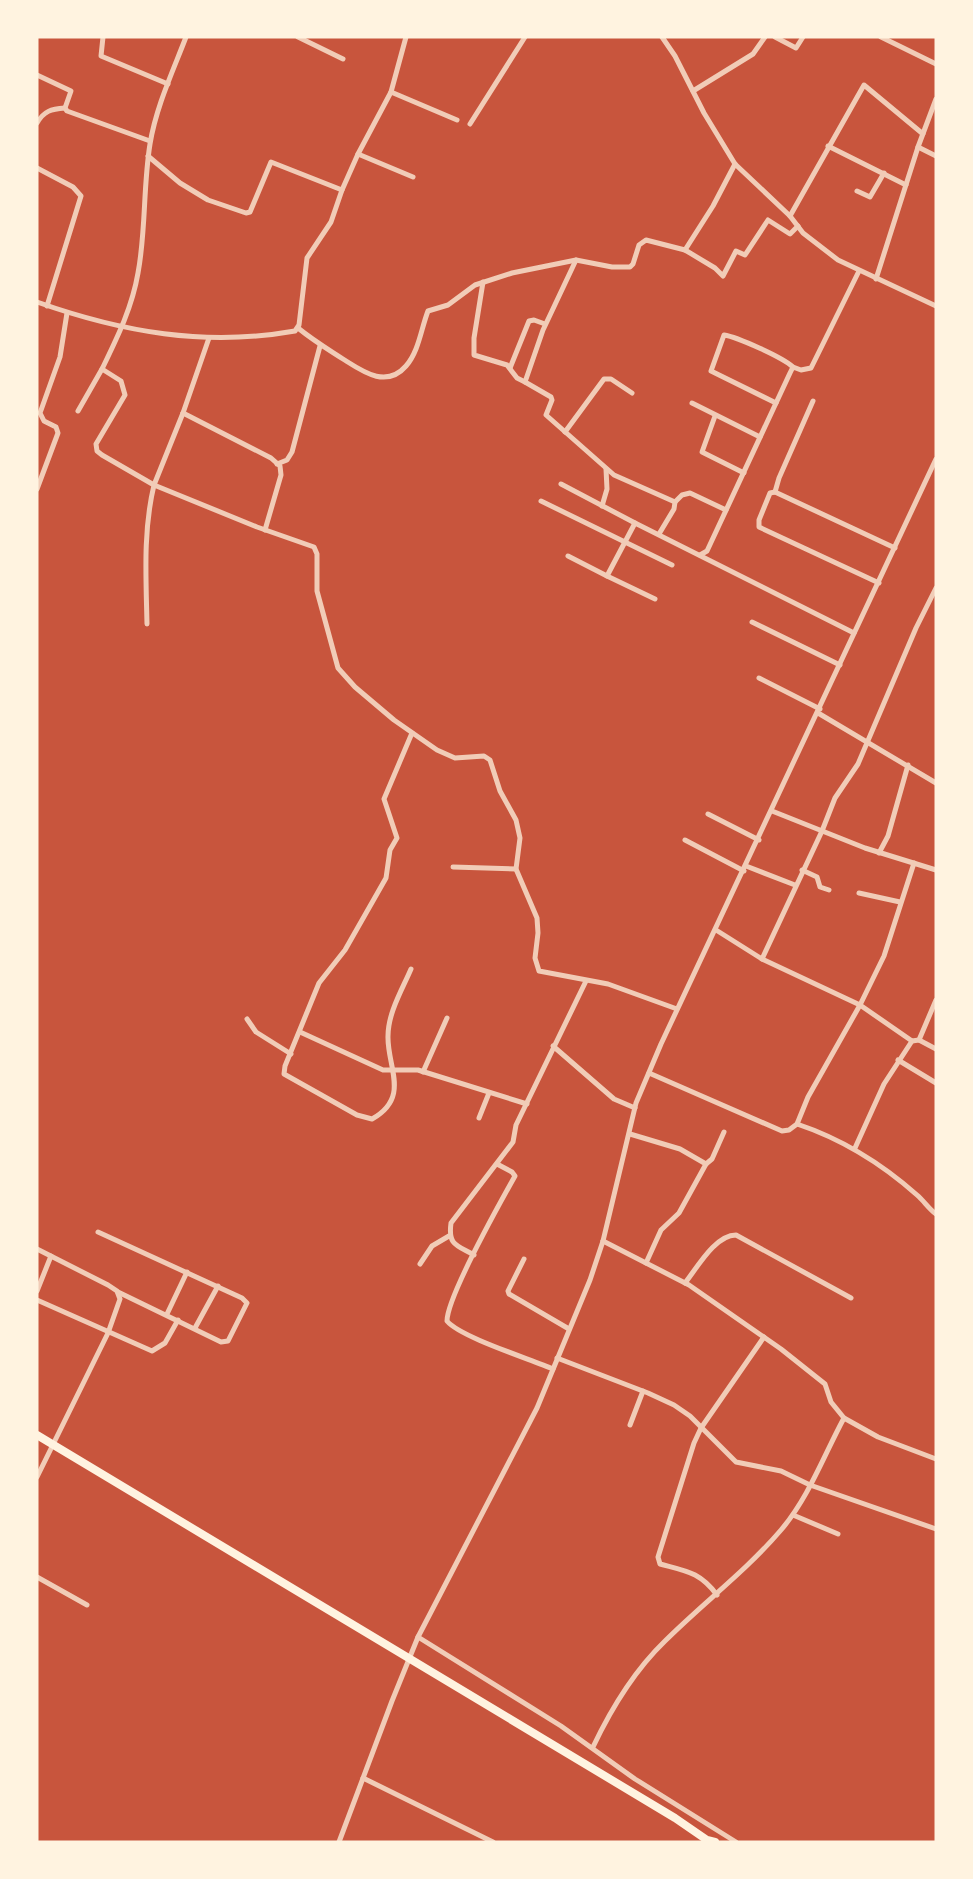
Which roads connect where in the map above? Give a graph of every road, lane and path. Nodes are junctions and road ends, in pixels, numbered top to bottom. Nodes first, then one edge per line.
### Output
1 (103, 37) edge
2 (186, 37) edge
3 (298, 37) edge
4 (406, 37) edge
5 (525, 37) edge
6 (765, 37) edge
7 (775, 37) edge
8 (803, 37) edge
9 (881, 37) edge
10 (662, 38) edge
11 (343, 59) dead end
12 (936, 64) edge
13 (37, 75) edge
14 (168, 84) junction
15 (693, 91) junction
16 (391, 92) junction
17 (936, 99) edge
18 (65, 108) junction
19 (457, 120) dead end
20 (37, 123) edge
21 (470, 124) dead end
22 (923, 134) junction
23 (150, 141) junction
24 (828, 146) junction
25 (918, 147) junction
26 (358, 155) junction
27 (148, 156) junction
28 (936, 156) edge
29 (735, 164) junction
30 (37, 169) edge
31 (884, 173) junction
32 (413, 177) dead end
33 (906, 186) junction
34 (342, 190) junction
35 (857, 191) dead end
36 (790, 216) junction
37 (797, 226) junction
38 (685, 250) junction
39 (576, 260) junction
40 (859, 271) junction
41 (876, 279) junction
42 (483, 282) junction
43 (37, 302) edge
44 (47, 306) junction
45 (936, 306) edge
46 (67, 313) junction
47 (545, 324) junction
48 (122, 327) junction
49 (298, 328) junction
50 (209, 338) junction
51 (320, 346) junction
52 (793, 367) junction
53 (510, 368) junction
54 (102, 369) junction
55 (525, 382) junction
56 (632, 393) dead end
57 (813, 401) dead end
58 (776, 403) junction
59 (692, 404) dead end
60 (78, 411) dead end
61 (183, 413) junction
62 (715, 416) junction
63 (565, 432) junction
64 (760, 437) junction
65 (936, 459) edge
66 (277, 464) junction
67 (606, 469) junction
68 (744, 473) junction
69 (561, 484) dead end
70 (154, 485) junction
71 (37, 489) edge
72 (775, 492) junction
73 (541, 501) dead end
74 (675, 502) junction
75 (602, 506) junction
76 (726, 510) junction
77 (635, 523) junction
78 (265, 530) junction
79 (659, 534) junction
80 (625, 542) junction
81 (895, 548) junction
82 (700, 555) junction
83 (568, 556) dead end
84 (672, 565) dead end
85 (607, 576) junction
86 (878, 583) junction
87 (936, 588) edge
88 (655, 599) dead end
89 (752, 622) dead end
90 (147, 624) dead end
91 (854, 633) junction
92 (840, 665) junction
93 (759, 678) dead end
94 (819, 711) junction
95 (412, 733) junction
96 (868, 741) junction
97 (908, 765) junction
98 (936, 783) edge
99 (772, 811) junction
100 (708, 814) dead end
101 (822, 831) junction
102 (685, 840) dead end
103 (759, 840) junction
104 (879, 853) junction
105 (914, 863) junction
106 (453, 867) dead end
107 (745, 868) junction
108 (516, 869) junction
109 (802, 870) junction
110 (936, 870) edge
111 (795, 884) junction
112 (829, 890) dead end
113 (859, 892) dead end
114 (900, 902) junction
115 (716, 930) junction
116 (762, 959) junction
117 (411, 969) dead end
118 (586, 981) junction
119 (936, 1000) edge
120 (860, 1005) junction
121 (677, 1009) junction
122 (447, 1018) dead end
123 (247, 1019) dead end
124 (300, 1032) junction
125 (919, 1040) junction
126 (912, 1041) junction
127 (553, 1046) junction
128 (936, 1049) edge
129 (291, 1054) junction
130 (898, 1060) junction
131 (394, 1071) junction
132 (423, 1072) junction
133 (649, 1073) junction
134 (936, 1083) edge
135 (489, 1093) junction
136 (527, 1104) junction
137 (635, 1108) junction
138 (480, 1118) dead end
139 (797, 1124) junction
140 (724, 1132) dead end
141 (630, 1134) junction
142 (855, 1148) junction
143 (497, 1164) junction
144 (706, 1164) junction
145 (936, 1214) edge
146 (98, 1232) dead end
147 (449, 1236) junction
148 (603, 1241) junction
149 (37, 1249) edge
150 (474, 1255) junction
151 (51, 1256) junction
152 (524, 1259) dead end
153 (646, 1263) junction
154 (421, 1264) dead end
155 (187, 1272) junction
156 (685, 1283) junction
157 (218, 1286) junction
158 (37, 1291) edge
159 (118, 1292) junction
160 (851, 1298) dead end
161 (37, 1300) edge
162 (167, 1314) junction
163 (178, 1320) junction
164 (195, 1328) junction
165 (569, 1329) junction
166 (108, 1333) junction
167 (764, 1337) junction
168 (557, 1358) junction
169 (552, 1369) junction
170 (643, 1391) junction
171 (844, 1418) junction
172 (630, 1425) dead end
173 (701, 1428) junction
174 (37, 1435) edge
175 (53, 1444) junction
176 (936, 1459) edge
177 (37, 1477) edge
178 (810, 1485) junction
179 (793, 1515) junction
180 (936, 1529) edge
181 (838, 1534) dead end
182 (37, 1577) edge
183 (718, 1595) junction
184 (87, 1605) dead end
185 (418, 1637) junction
186 (410, 1658) junction
187 (593, 1747) junction
188 (363, 1778) junction
189 (339, 1842) edge
190 (493, 1842) edge
191 (715, 1842) edge
192 (736, 1842) edge

1 - 14 street
2 - 14 street
3 - 11 street
4 - 16 street
5 - 21 street
6 - 15 street
7 - 8 street
9 - 12 street
10 - 15 street
13 - 18 street
14 - 23 street
15 - 29 street
16 - 19 street
16 - 26 street
17 - 22 street
18 - 20 street
18 - 23 street
22 - 24 street
22 - 25 street
23 - 27 street
24 - 31 street
24 - 36 street
25 - 28 street
25 - 33 street
26 - 32 street
26 - 34 street
27 - 34 street
27 - 48 street
29 - 36 street
29 - 38 street
30 - 44 street
31 - 33 street
31 - 35 street
33 - 41 street
34 - 49 street
36 - 37 street
37 - 38 street
37 - 40 street
38 - 39 street
39 - 42 street
39 - 47 street
40 - 41 street
40 - 52 street
41 - 45 street
42 - 51 street
42 - 53 street
43 - 44 street
44 - 46 street
46 - 48 street
46 - 71 street
47 - 53 street
47 - 55 street
48 - 50 street
48 - 54 street
49 - 50 street
49 - 51 street
50 - 61 street
51 - 66 street
52 - 58 street
52 - 58 street
53 - 55 street
54 - 60 street
54 - 70 street
55 - 63 street
56 - 63 street
57 - 72 street
58 - 64 street
59 - 62 street
61 - 66 street
61 - 70 street
62 - 64 street
62 - 68 street
63 - 67 street
64 - 68 street
65 - 81 street
66 - 78 street
67 - 74 street
67 - 75 street
68 - 76 street
69 - 75 street
70 - 78 street
70 - 90 street
72 - 81 street
72 - 86 street
73 - 80 street
74 - 76 street
74 - 79 street
75 - 77 street
76 - 82 street
77 - 79 street
77 - 80 street
78 - 95 street
79 - 82 street
80 - 84 street
80 - 85 street
81 - 86 street
82 - 91 street
83 - 85 street
85 - 88 street
86 - 91 street
87 - 96 street
89 - 92 street
91 - 92 street
92 - 94 street
93 - 94 street
94 - 96 street
94 - 99 street
95 - 108 street
95 - 124 street
96 - 97 street
96 - 101 street
97 - 98 street
97 - 104 street
99 - 101 street
99 - 103 street
100 - 103 street
101 - 104 street
101 - 109 street
102 - 107 street
103 - 107 street
104 - 105 street
105 - 110 street
105 - 114 street
106 - 108 street
107 - 111 street
107 - 115 street
108 - 118 street
109 - 111 street
109 - 112 street
111 - 116 street
113 - 114 street
114 - 120 street
115 - 116 street
115 - 121 street
116 - 120 street
117 - 131 street
118 - 121 street
118 - 127 street
119 - 125 street
120 - 126 street
120 - 139 street
121 - 133 street
122 - 132 street
123 - 129 street
124 - 129 street
124 - 131 street
125 - 126 street
125 - 128 street
126 - 130 street
127 - 136 street
127 - 137 street
129 - 131 street
130 - 134 street
130 - 142 street
131 - 132 street
132 - 135 street
133 - 137 street
133 - 139 street
135 - 136 street
135 - 138 street
136 - 143 street
137 - 141 street
139 - 142 street
140 - 144 street
141 - 144 street
141 - 148 street
142 - 145 street
143 - 147 street
143 - 150 street
144 - 153 street
146 - 155 street
147 - 150 street
147 - 154 street
148 - 153 street
148 - 165 street
149 - 151 street
150 - 169 street
151 - 158 street
151 - 159 street
152 - 165 street
153 - 156 street
155 - 157 street
155 - 162 street
156 - 160 street
156 - 167 street
157 - 164 street
157 - 164 street
159 - 162 street
159 - 166 street
161 - 166 street
162 - 163 street
163 - 164 street
163 - 166 street
165 - 168 street
166 - 175 street
167 - 171 street
167 - 173 street
168 - 169 street
168 - 170 street
169 - 185 street
170 - 172 street
170 - 173 street
171 - 176 street
171 - 178 street
173 - 178 street
173 - 183 street
174 - 175 main road
175 - 177 street
175 - 186 main road
178 - 179 street
178 - 180 street
179 - 181 street
179 - 183 street
182 - 184 street
183 - 187 street
185 - 186 street
185 - 187 street
186 - 188 street
186 - 191 main road
187 - 192 street
188 - 189 street
188 - 190 street

